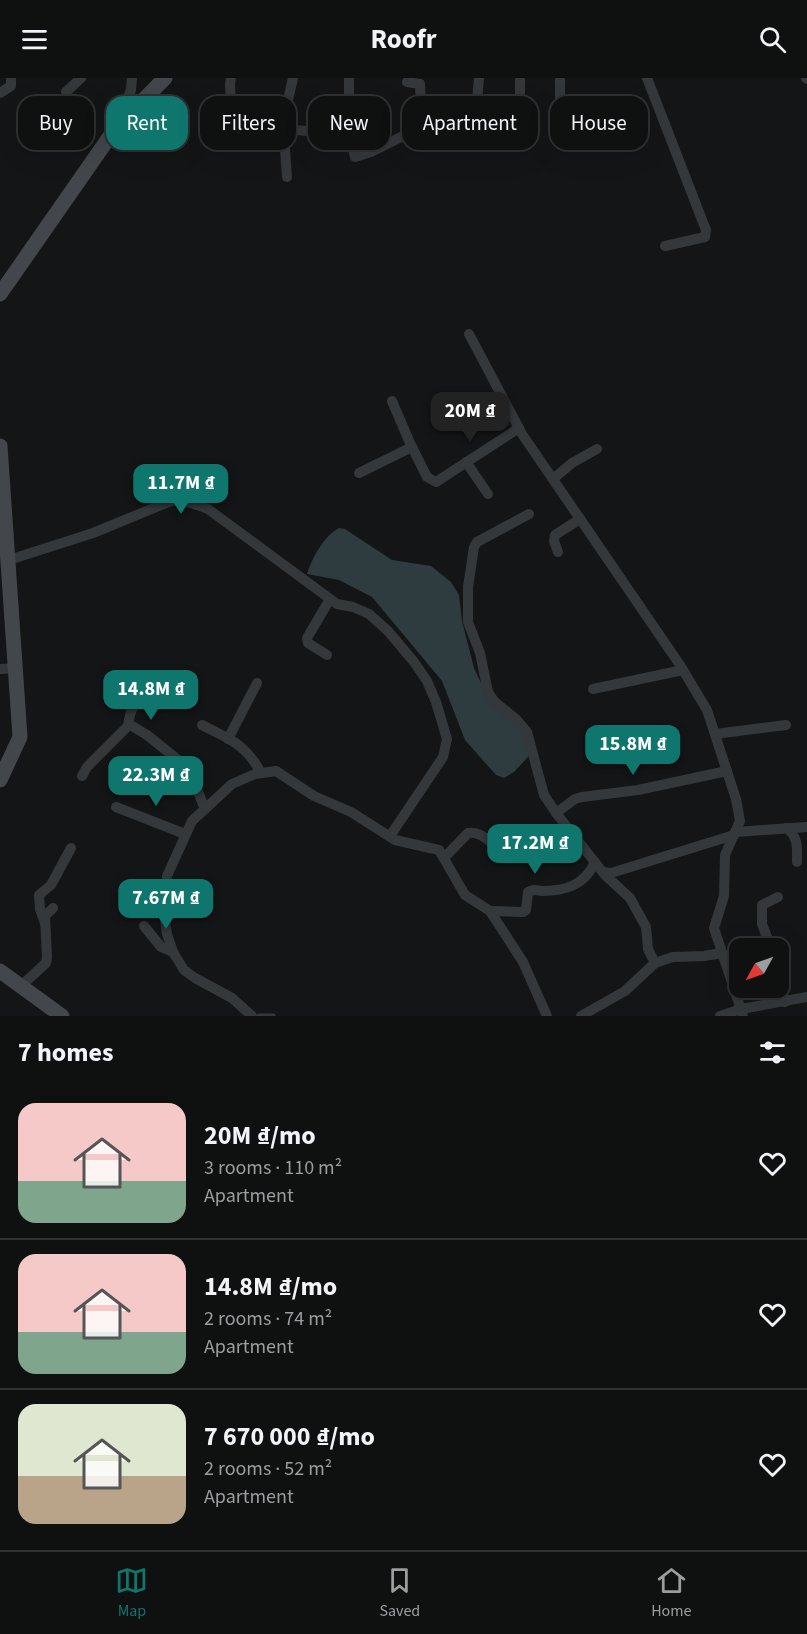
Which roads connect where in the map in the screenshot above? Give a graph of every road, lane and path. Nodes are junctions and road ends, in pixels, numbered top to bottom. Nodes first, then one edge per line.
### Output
1 (11, 78) edge
2 (81, 78) edge
3 (132, 78) edge
4 (165, 78) edge
5 (231, 78) edge
6 (292, 78) edge
7 (349, 78) edge
8 (479, 78) edge
9 (520, 78) edge
10 (560, 78) edge
11 (647, 78) edge
12 (407, 82) dead end
13 (66, 92) dead end
14 (0, 93) edge
15 (520, 93) dead end
16 (129, 96) edge
17 (147, 96) edge
18 (231, 96) edge
19 (288, 96) edge
20 (349, 96) edge
21 (420, 96) edge
22 (477, 96) edge
23 (560, 96) edge
24 (106, 142) edge
25 (285, 150) edge
26 (353, 150) edge
27 (375, 150) edge
28 (287, 177) dead end
29 (665, 246) dead end
30 (0, 294) edge
31 (469, 334) dead end
32 (392, 400) dead end
33 (519, 428) junction
34 (0, 446) edge
35 (412, 447) junction
36 (597, 449) dead end
37 (466, 462) junction
38 (359, 472) dead end
39 (553, 479) junction
40 (488, 494) dead end
41 (529, 514) dead end
42 (580, 519) junction
43 (558, 552) dead end
44 (6, 566) edge
45 (330, 599) junction
46 (327, 655) dead end
47 (8, 668) edge
48 (683, 670) junction
49 (256, 683) dead end
50 (592, 689) dead end
51 (167, 701) dead end
52 (202, 725) dead end
53 (786, 725) dead end
54 (128, 726) junction
55 (715, 734) junction
56 (228, 739) junction
57 (727, 771) junction
58 (261, 773) junction
59 (82, 776) dead end
60 (0, 780) edge
61 (116, 807) dead end
62 (206, 809) junction
63 (556, 813) junction
64 (807, 827) edge
65 (786, 828) junction
66 (735, 833) junction
67 (185, 834) junction
68 (390, 836) junction
69 (490, 842) dead end
70 (71, 848) dead end
71 (444, 858) junction
72 (595, 862) junction
73 (797, 862) dead end
74 (603, 872) junction
75 (778, 897) dead end
76 (53, 908) dead end
77 (490, 911) junction
78 (45, 924) junction
79 (144, 926) dead end
80 (767, 938) edge
81 (173, 952) junction
82 (722, 953) junction
83 (655, 963) junction
84 (0, 971) edge
85 (21, 986) junction
86 (807, 997) edge
87 (784, 998) edge
88 (785, 1002) junction
89 (742, 1012) edge
90 (62, 1016) edge
91 (252, 1016) edge
92 (259, 1016) edge
93 (273, 1016) edge
94 (547, 1016) edge
95 (581, 1016) edge
96 (720, 1016) edge

1 - 14 street
2 - 13 street
3 - 16 street
4 - 17 main road
5 - 18 street
6 - 19 street
7 - 20 street
8 - 22 street
9 - 15 street
10 - 23 street
11 - 29 street
12 - 21 street
24 - 30 main road
25 - 28 street
26 - 27 street
31 - 33 street
32 - 35 street
33 - 37 street
33 - 39 street
34 - 44 main road
35 - 37 street
35 - 38 street
36 - 39 street
37 - 40 street
39 - 42 street
41 - 63 street
42 - 43 street
42 - 48 street
44 - 45 street
44 - 47 main road
45 - 46 street
45 - 68 street
47 - 60 main road
48 - 50 street
48 - 55 street
49 - 56 street
51 - 54 street
52 - 56 street
53 - 55 street
54 - 59 street
54 - 62 street
55 - 57 street
56 - 58 street
57 - 63 street
57 - 66 street
58 - 62 street
58 - 68 street
61 - 67 street
62 - 67 street
63 - 72 street
64 - 65 street
65 - 66 street
65 - 73 street
66 - 74 street
66 - 82 street
67 - 81 street
68 - 71 street
69 - 71 street
70 - 78 street
71 - 77 street
72 - 74 street
72 - 77 street
74 - 83 street
75 - 80 street
76 - 78 street
77 - 94 street
78 - 85 street
79 - 81 street
81 - 91 street
82 - 83 street
82 - 89 street
83 - 95 street
84 - 85 main road
85 - 90 main road
86 - 88 street
87 - 88 street
88 - 89 street
89 - 96 street
92 - 93 lane

